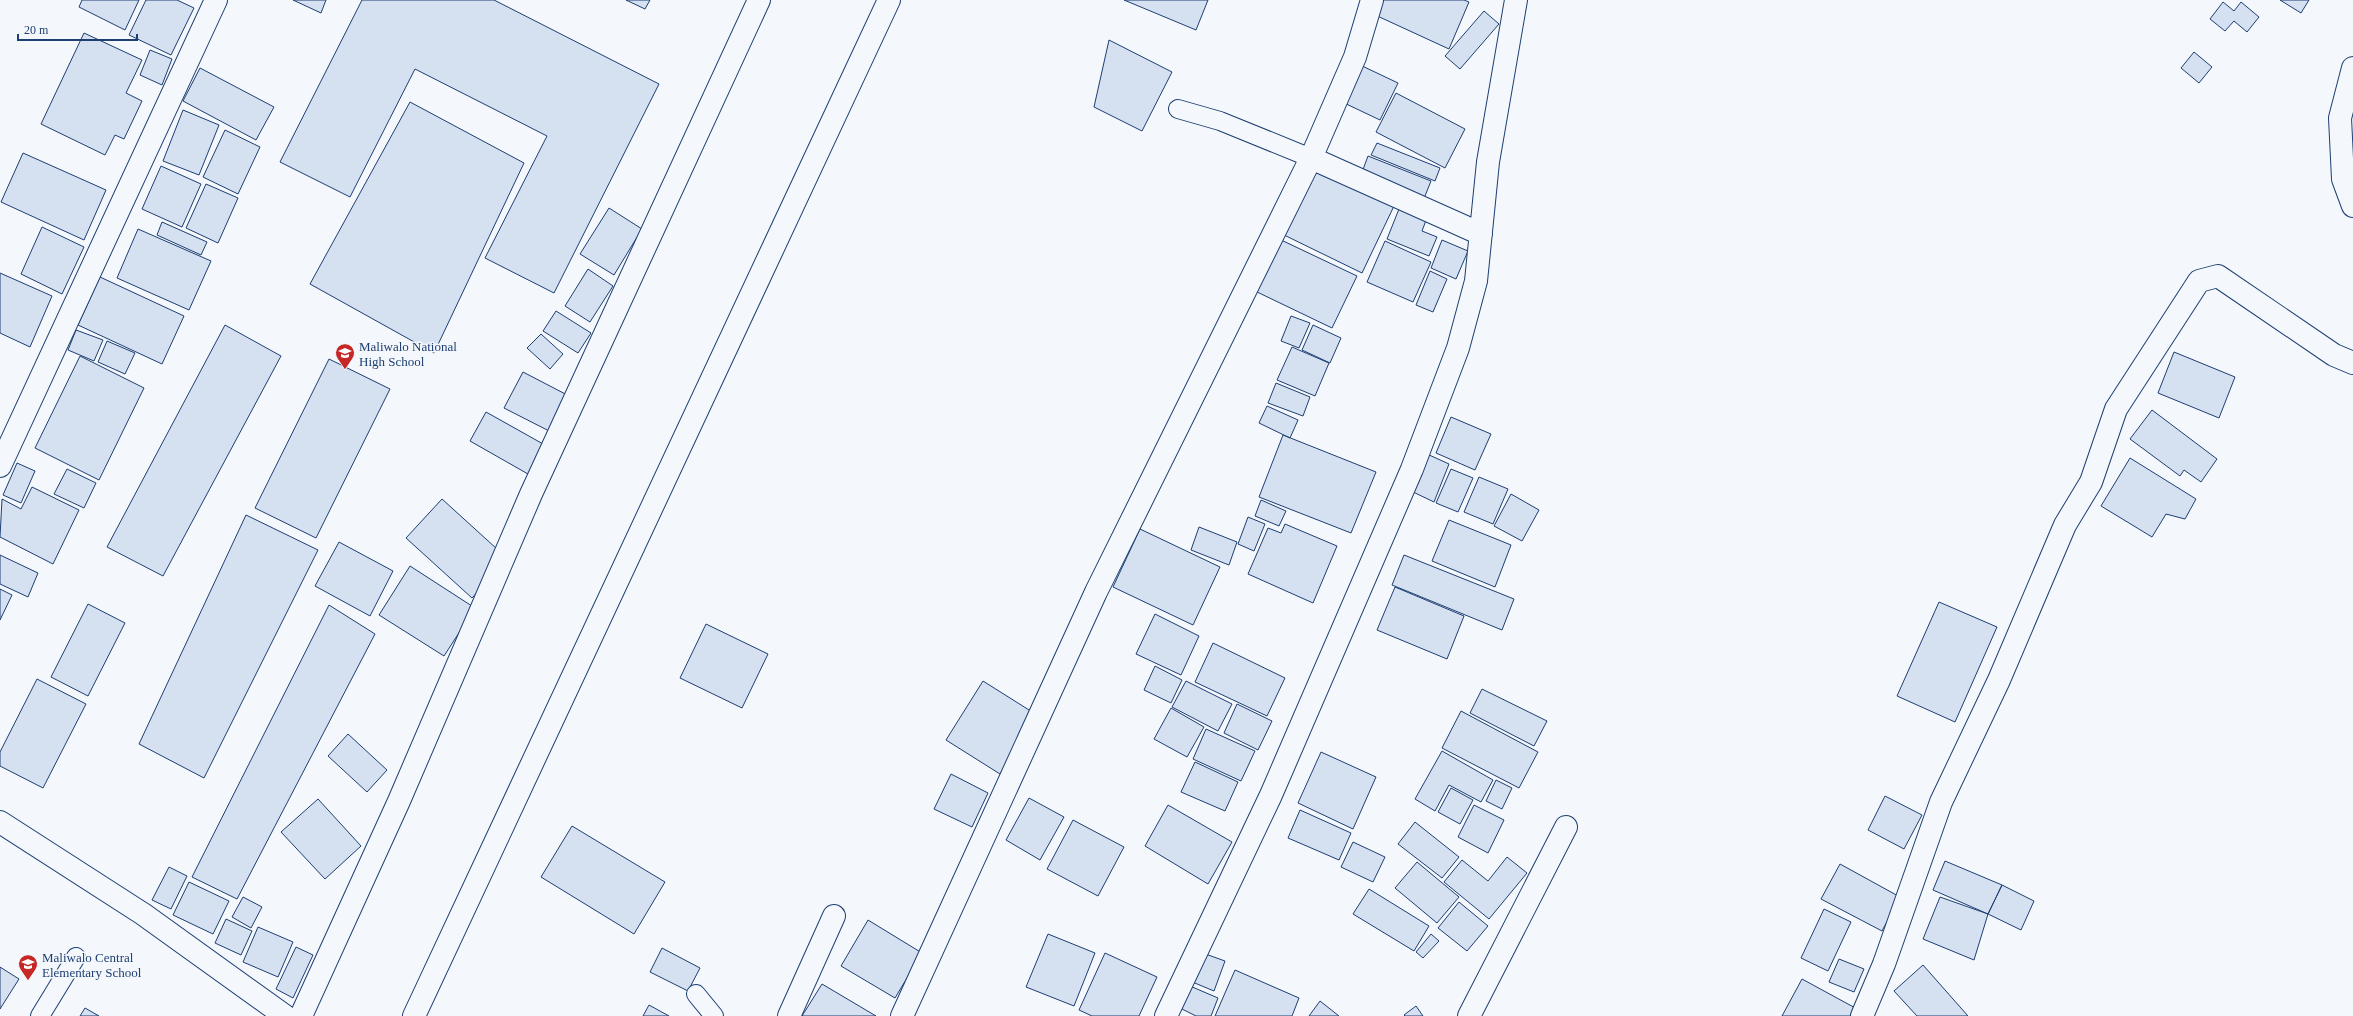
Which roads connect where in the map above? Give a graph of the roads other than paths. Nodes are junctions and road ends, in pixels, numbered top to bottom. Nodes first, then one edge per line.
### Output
1 (216, 0) edge
2 (759, 0) edge
3 (889, 0) edge
4 (1372, 0) edge
5 (1516, 0) edge
6 (2353, 68) edge
7 (1178, 109) dead end
8 (1311, 158) junction
9 (2353, 206) edge
10 (1481, 234) junction
11 (2353, 363) edge
12 (0, 466) edge
13 (1, 824) edge
14 (1566, 827) dead end
15 (834, 916) dead end
16 (76, 957) dead end
17 (696, 994) dead end
18 (40, 1016) edge
19 (285, 1016) edge
20 (301, 1016) edge
21 (414, 1016) edge
22 (714, 1016) edge
23 (789, 1016) edge
24 (902, 1016) edge
25 (1166, 1016) edge
26 (1469, 1016) edge
27 (1862, 1016) edge

1 - 12 street
2 - 20 street
3 - 21 street
4 - 8 street
5 - 10 street
6 - 9 street
7 - 8 lane
8 - 10 street
8 - 24 street
10 - 25 street
11 - 27 street
13 - 19 street
14 - 26 street
15 - 23 street
16 - 18 lane
17 - 22 lane

